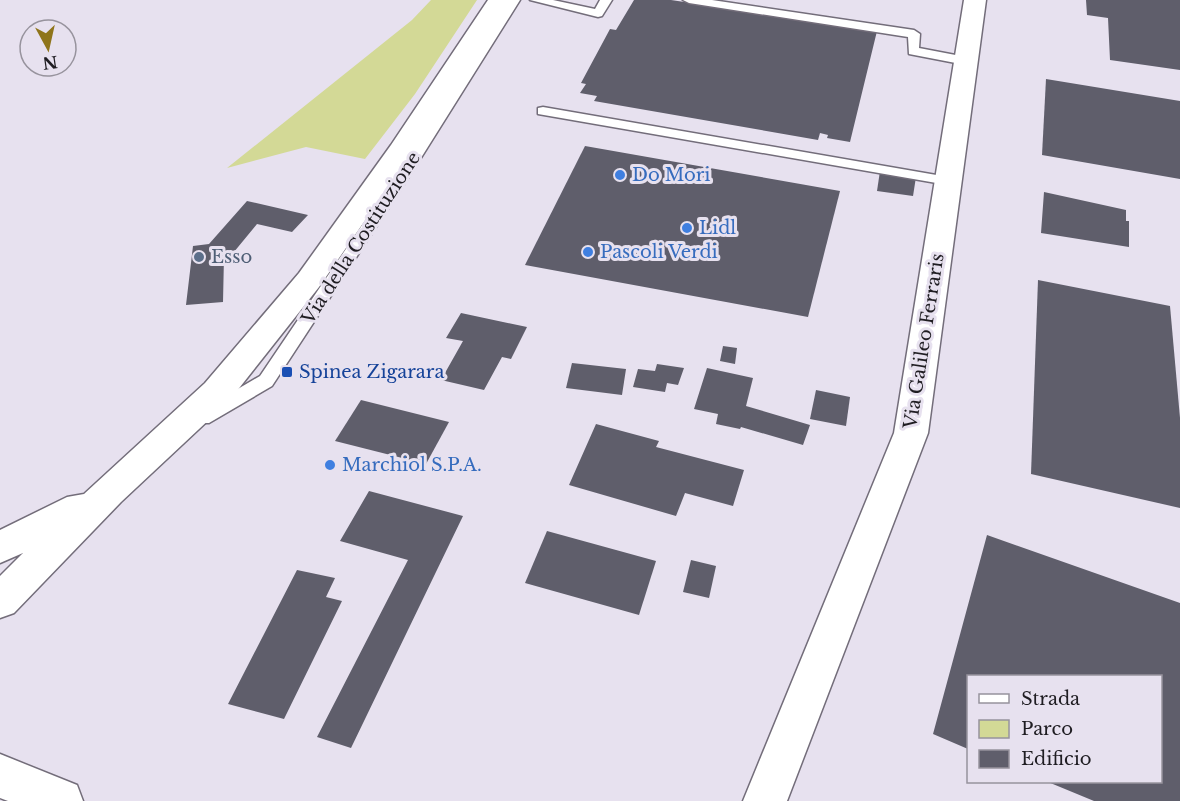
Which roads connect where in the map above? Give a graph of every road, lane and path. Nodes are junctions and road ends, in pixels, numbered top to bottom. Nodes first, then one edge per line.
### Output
1 (499, 0) edge
2 (514, 0) edge
3 (536, 0) edge
4 (606, 0) edge
5 (689, 0) edge
6 (975, 0) edge
7 (966, 61) junction
8 (543, 111) dead end
9 (948, 181) junction
10 (170, 438) junction
11 (108, 492) junction
12 (0, 547) edge
13 (0, 601) edge
14 (0, 776) edge
15 (61, 801) edge
16 (765, 801) edge

1 - 10 street, Via della Costituzione
2 - 10 lane, Via della Costituzione
3 - 4 lane
5 - 7 lane
6 - 7 street, Via Galileo Ferraris
7 - 9 street, Via Galileo Ferraris
8 - 9 lane
9 - 16 street, Via Galileo Ferraris
10 - 11 street, Via della Costituzione
11 - 12 street, Via della Costituzione
11 - 13 street, Via della Costituzione
14 - 15 street

